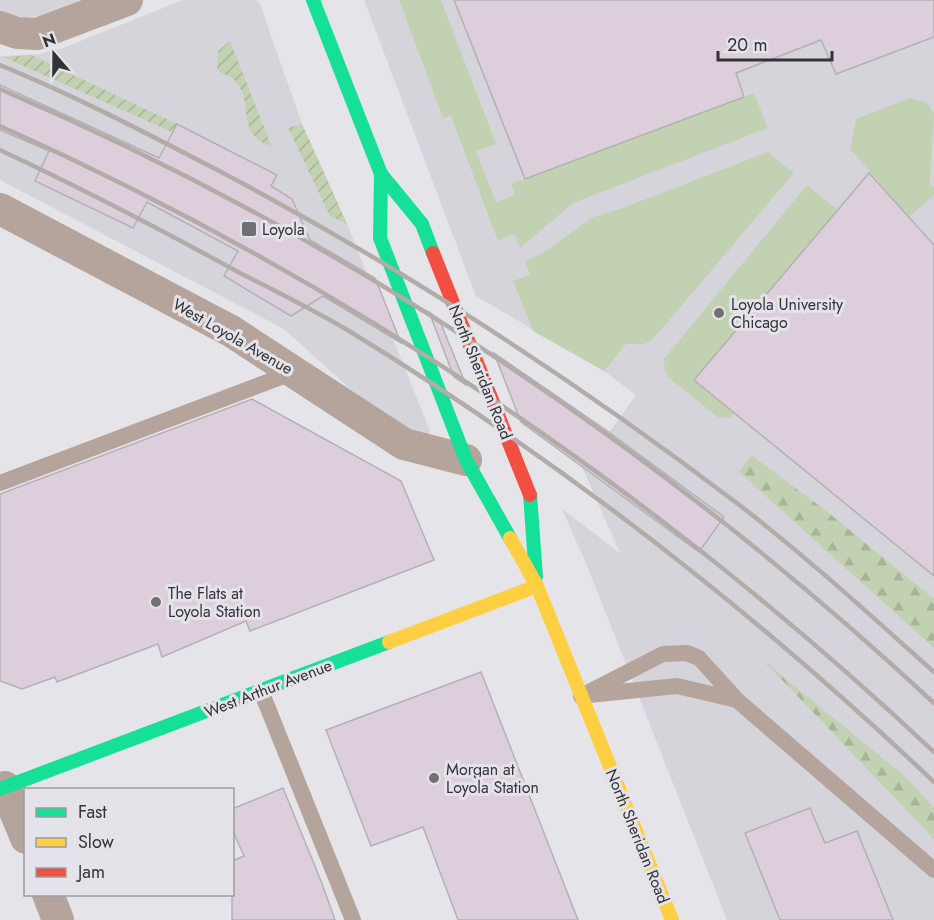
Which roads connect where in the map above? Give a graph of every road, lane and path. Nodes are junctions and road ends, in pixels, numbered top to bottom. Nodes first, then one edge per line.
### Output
1 (127, 0) edge
2 (313, 0) edge
3 (0, 27) edge
4 (381, 174) junction
5 (0, 209) edge
6 (294, 372) junction
7 (465, 460) junction
8 (0, 483) edge
9 (537, 586) junction
10 (261, 691) junction
11 (581, 696) junction
12 (738, 700) junction
13 (3, 788) edge
14 (24, 834) edge
15 (934, 870) edge
16 (49, 896) edge
17 (58, 920) edge
18 (353, 920) edge
19 (672, 920) edge

1 - 3 street
2 - 4 main road, North Sheridan Road
4 - 7 main road, North Sheridan Road
4 - 9 main road, North Sheridan Road
5 - 6 street, West Loyola Avenue
6 - 7 street, West Loyola Avenue
6 - 8 lane
7 - 9 main road, North Sheridan Road
9 - 10 main road, West Arthur Avenue
9 - 11 main road, North Sheridan Road
10 - 13 main road, West Arthur Avenue
10 - 18 lane
11 - 12 lane
11 - 12 lane
11 - 19 main road, North Sheridan Road
12 - 15 lane
13 - 14 street
16 - 17 street

